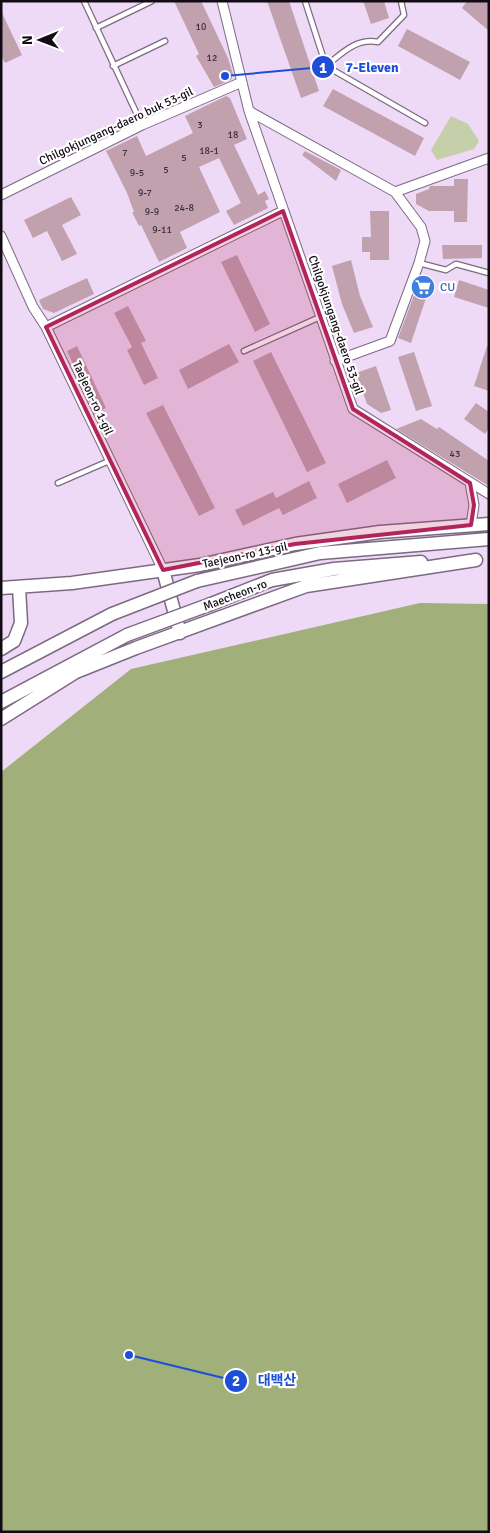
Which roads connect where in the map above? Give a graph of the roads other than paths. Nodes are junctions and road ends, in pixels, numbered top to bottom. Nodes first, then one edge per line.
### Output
1 (84, 1) edge
2 (152, 1) edge
3 (222, 1) edge
4 (305, 1) edge
5 (401, 1) edge
6 (96, 28) junction
7 (165, 41) dead end
8 (113, 66) junction
9 (326, 66) junction
10 (242, 82) junction
11 (249, 111) junction
12 (426, 123) dead end
13 (142, 125) junction
14 (489, 158) edge
15 (396, 192) junction
16 (1, 195) edge
17 (283, 211) junction
18 (1, 236) edge
19 (419, 263) junction
20 (489, 273) edge
21 (320, 317) junction
22 (46, 327) junction
23 (244, 351) dead end
24 (335, 361) junction
25 (109, 461) junction
26 (58, 483) dead end
27 (470, 483) junction
28 (489, 494) edge
29 (489, 524) edge
30 (471, 525) junction
31 (489, 539) edge
32 (482, 560) edge
33 (162, 570) junction
34 (19, 587) junction
35 (1, 588) edge
36 (180, 633) junction
37 (1, 649) edge
38 (1, 672) edge
39 (1, 702) edge
40 (1, 719) edge

1 - 6 lane
2 - 6 lane
3 - 10 street, Chilgokjungang-daero 53-gil
4 - 9 lane
5 - 9 lane
6 - 8 lane
7 - 8 lane
8 - 13 lane
9 - 12 lane
10 - 11 street, Chilgokjungang-daero 53-gil
10 - 13 street, Chilgokjungang-daero buk 53-gil
11 - 15 street
11 - 17 street, Chilgokjungang-daero 53-gil
13 - 16 street, Chilgokjungang-daero buk 53-gil
14 - 15 street
15 - 19 street
17 - 21 street, Chilgokjungang-daero 53-gil
17 - 22 street
18 - 22 street, Taejeon-ro 1-gil
19 - 20 lane
19 - 24 street
21 - 23 lane
21 - 24 street, Chilgokjungang-daero 53-gil
22 - 25 street, Taejeon-ro 1-gil
24 - 27 street, Chilgokjungang-daero 53-gil
25 - 26 lane
25 - 33 street, Taejeon-ro 1-gil
27 - 28 street, Chilgokjungang-daero 53-gil
27 - 30 street
29 - 30 main road, Taejeon-ro 13-gil
30 - 33 main road, Taejeon-ro 13-gil
31 - 38 main road, Maecheon-ro, bridge
32 - 36 main road
32 - 39 main road, Maecheon-ro, bridge
33 - 34 main road, Taejeon-ro 13-gil
33 - 36 main road
34 - 35 main road, Taejeon-ro 13-gil
34 - 37 main road
36 - 40 main road

